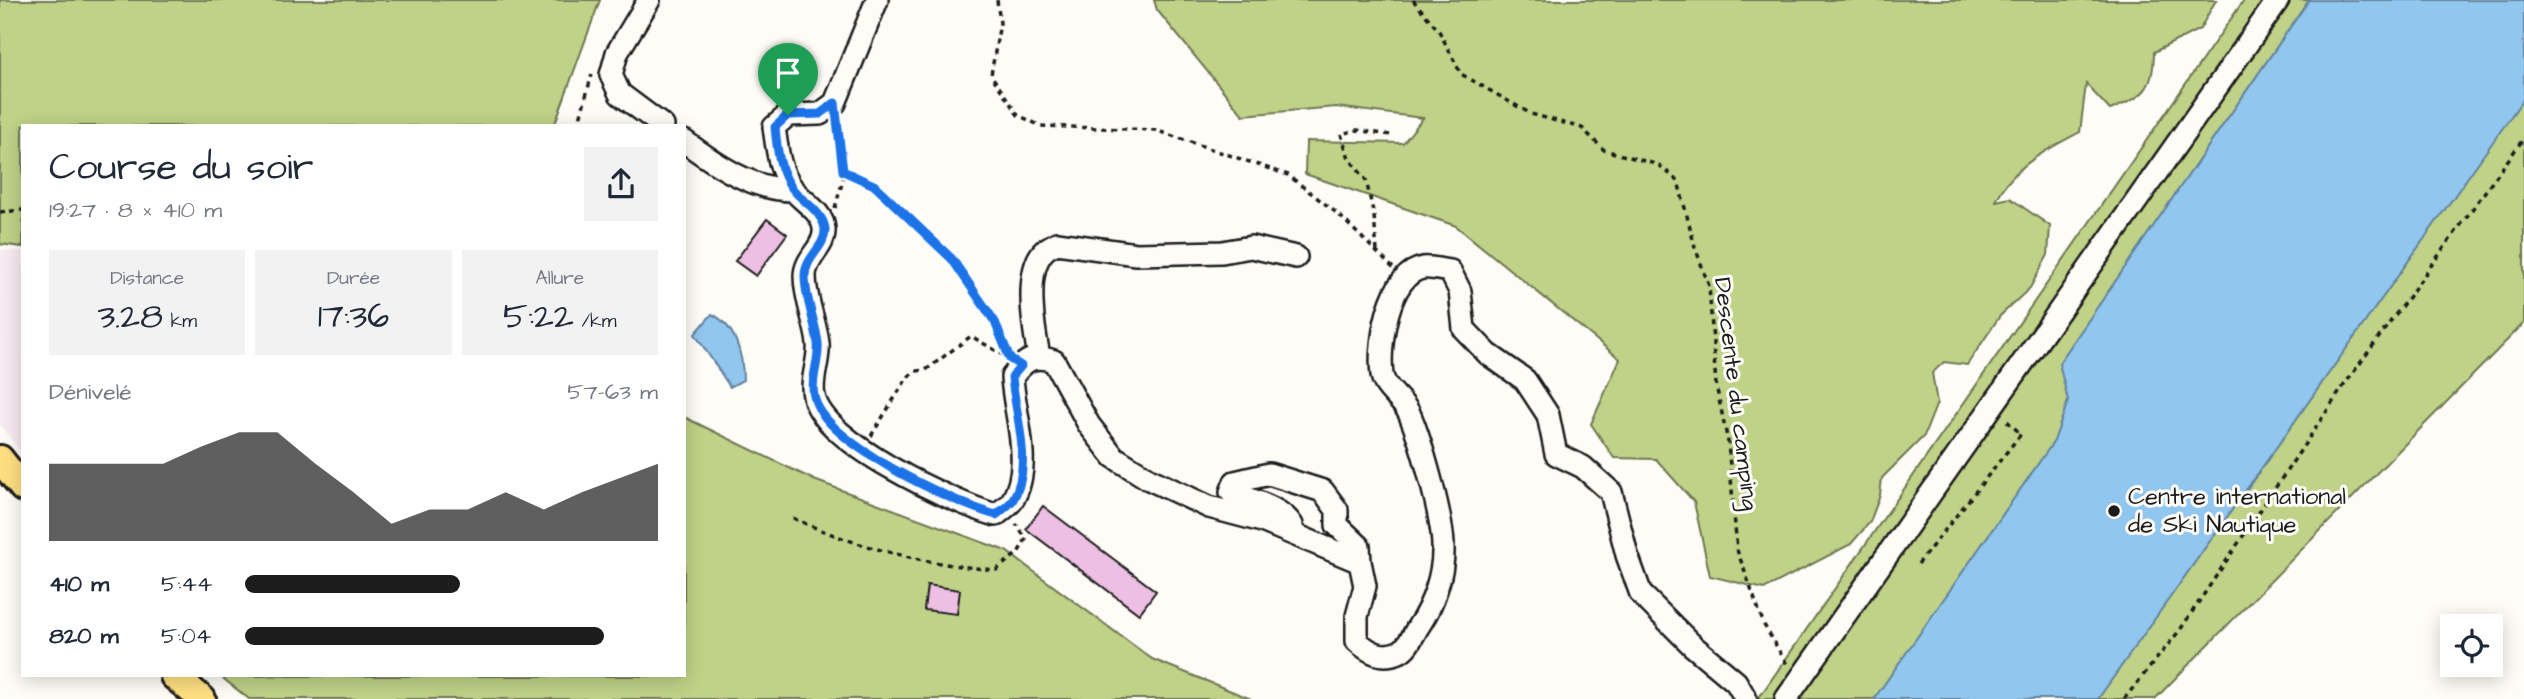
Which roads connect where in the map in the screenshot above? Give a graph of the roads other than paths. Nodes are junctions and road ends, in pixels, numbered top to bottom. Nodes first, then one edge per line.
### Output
1 (649, 0) edge
2 (877, 0) edge
3 (2278, 0) edge
4 (660, 124) edge
5 (686, 143) edge
6 (794, 190) junction
7 (1296, 257) dead end
8 (1039, 356) junction
9 (0, 459) edge
10 (21, 485) edge
11 (1299, 536) junction
12 (1360, 562) junction
13 (175, 677) edge
14 (1791, 692) edge
15 (202, 699) edge
16 (1746, 699) edge

1 - 4 lane
2 - 6 lane
3 - 14 lane
5 - 6 lane
6 - 8 lane
7 - 8 lane
8 - 11 lane
9 - 10 main road
11 - 12 lane
11 - 12 lane
12 - 16 lane
13 - 15 main road

